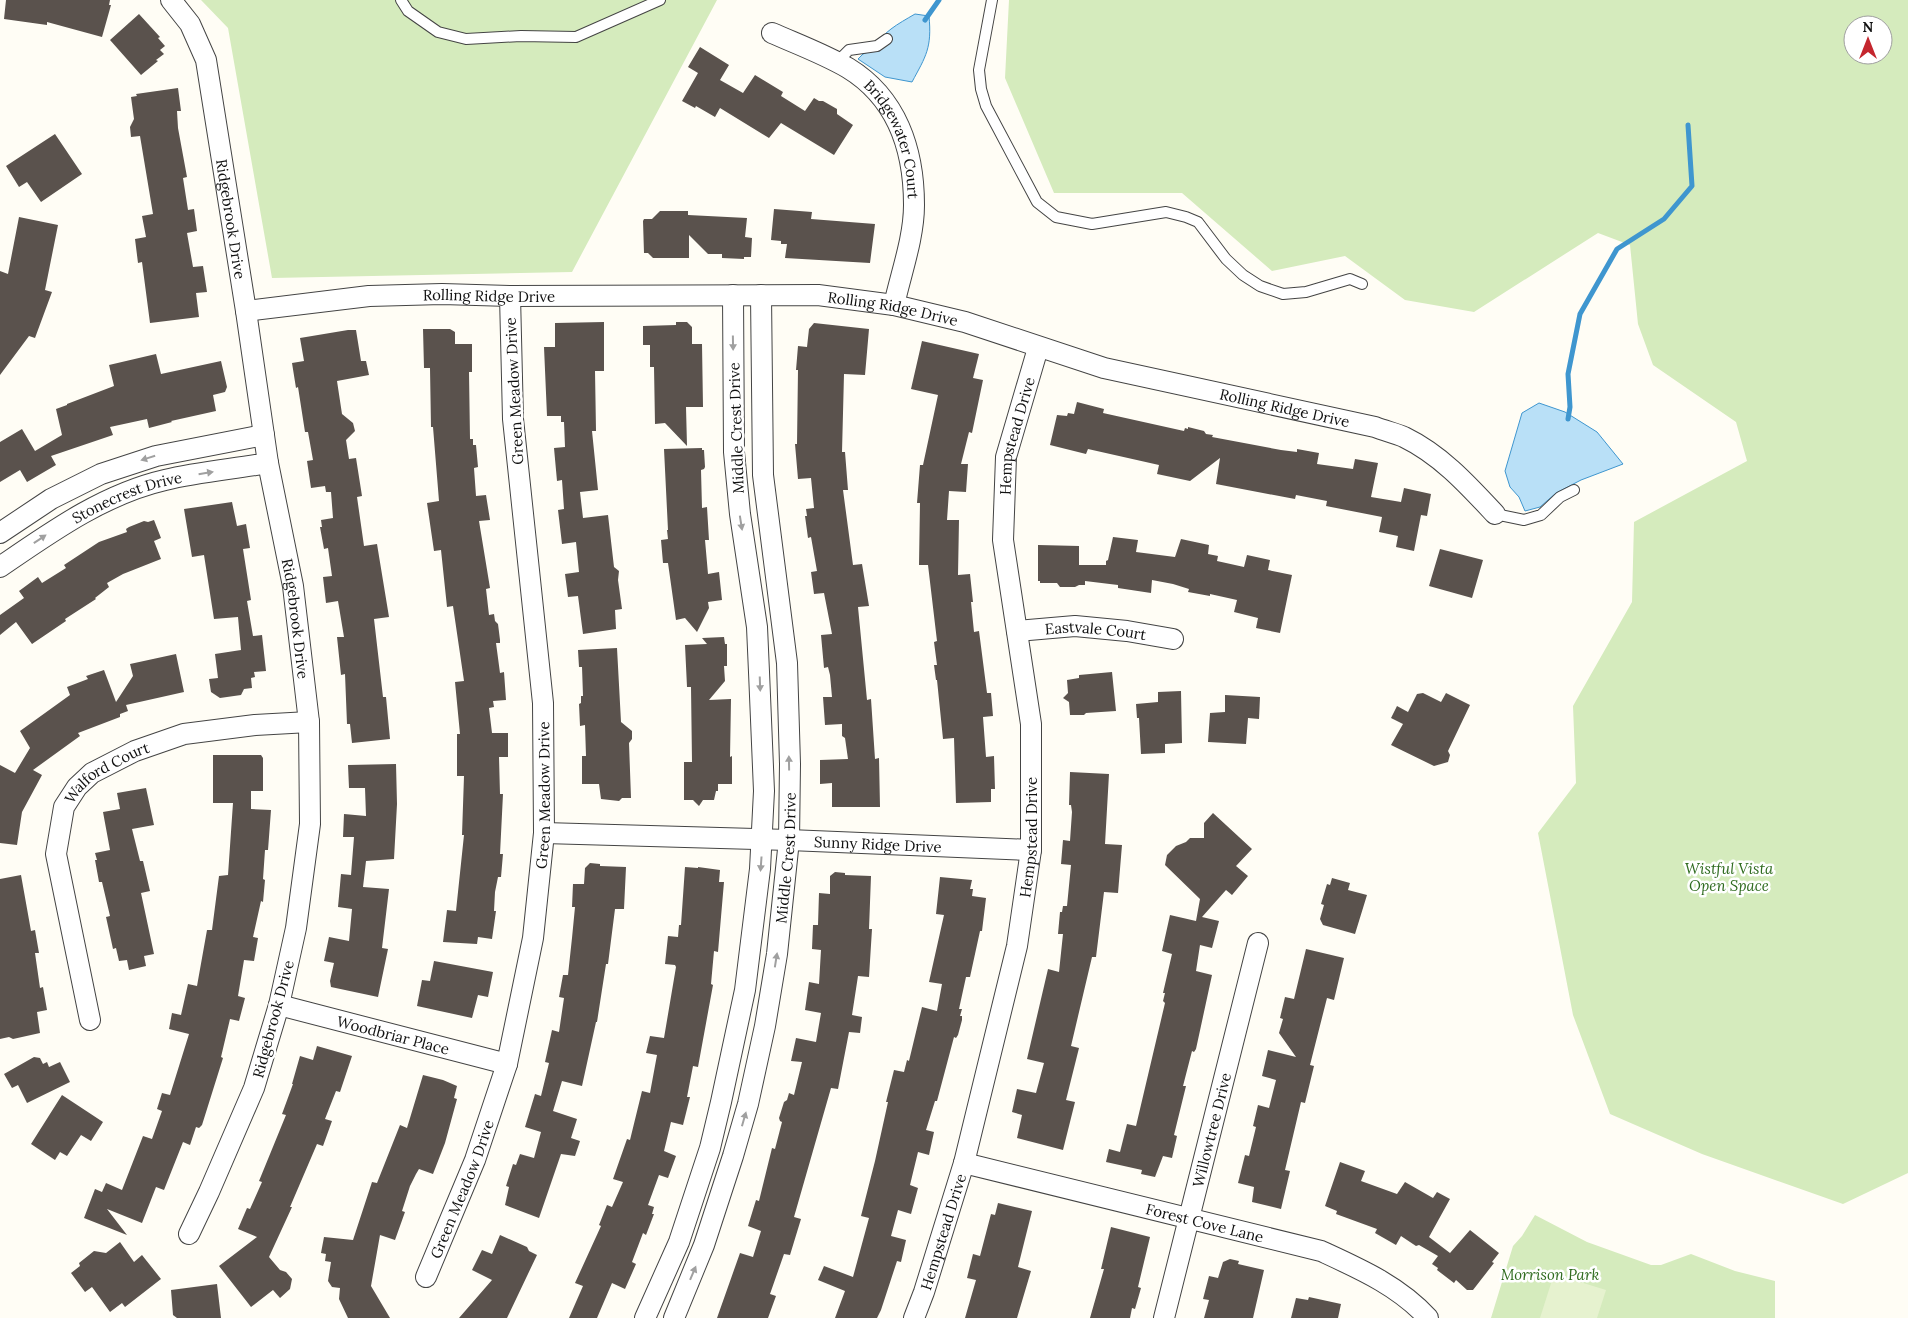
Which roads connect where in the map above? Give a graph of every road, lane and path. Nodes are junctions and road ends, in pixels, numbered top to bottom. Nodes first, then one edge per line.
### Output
1 (171, 0) edge
2 (401, 0) edge
3 (660, 0) edge
4 (992, 0) edge
5 (772, 33) dead end
6 (887, 40) dead end
7 (837, 62) junction
8 (1362, 284) dead end
9 (733, 295) junction
10 (761, 295) junction
11 (510, 296) junction
12 (894, 305) junction
13 (246, 311) junction
14 (1038, 348) junction
15 (264, 436) junction
16 (268, 463) junction
17 (1574, 490) dead end
18 (1495, 514) joint
19 (0, 533) edge
20 (773, 556) junction
21 (747, 560) junction
22 (0, 567) edge
23 (1017, 631) junction
24 (1173, 639) dead end
25 (309, 722) junction
26 (544, 833) junction
27 (762, 839) junction
28 (789, 840) junction
29 (1031, 850) junction
30 (1258, 943) dead end
31 (279, 1005) junction
32 (90, 1020) dead end
33 (507, 1064) junction
34 (710, 1148) junction
35 (733, 1156) junction
36 (964, 1163) junction
37 (1190, 1218) junction
38 (189, 1234) dead end
39 (426, 1277) dead end
40 (646, 1318) edge
41 (674, 1318) edge
42 (914, 1318) edge
43 (1164, 1318) edge
44 (1428, 1318) edge

1 - 13 street, Ridgebrook Drive
2 - 3 lane
4 - 8 lane
5 - 7 street, Bridgewater Court
6 - 7 lane
7 - 12 street, Bridgewater Court
9 - 10 street, Rolling Ridge Drive
9 - 11 street, Rolling Ridge Drive
9 -> 21 street, Middle Crest Drive
10 - 12 street, Rolling Ridge Drive
10 - 20 street, Middle Crest Drive
11 - 13 street, Rolling Ridge Drive
11 - 26 street, Green Meadow Drive
12 - 14 street, Rolling Ridge Drive
13 - 15 street, Ridgebrook Drive
14 - 18 street, Rolling Ridge Drive
14 - 23 street, Hempstead Drive
15 - 16 street, Ridgebrook Drive
15 -> 19 street, Stonecrest Drive
22 -> 16 street, Stonecrest Drive
16 - 25 street, Ridgebrook Drive
17 - 18 lane
20 - 21 street
28 -> 20 street, Middle Crest Drive
21 -> 27 street, Middle Crest Drive
23 - 24 street, Eastvale Court
23 - 29 street, Hempstead Drive
25 - 31 street, Ridgebrook Drive
25 - 32 street, Walford Court
26 - 27 street, Sunny Ridge Drive
26 - 33 street, Green Meadow Drive
27 - 28 street, Sunny Ridge Drive
27 -> 34 street, Middle Crest Drive
28 - 29 street, Sunny Ridge Drive
35 -> 28 street, Middle Crest Drive
29 - 36 street, Hempstead Drive
30 - 37 street, Willowtree Drive
31 - 33 street, Woodbriar Place
31 - 38 street, Ridgebrook Drive
33 - 39 street, Green Meadow Drive
34 - 35 street
34 - 40 street, Middle Crest Drive
41 -> 35 street, Middle Crest Drive
36 - 37 street, Forest Cove Lane
36 - 42 street, Hempstead Drive
37 - 43 street, Willowtree Drive
37 - 44 street, Forest Cove Lane

